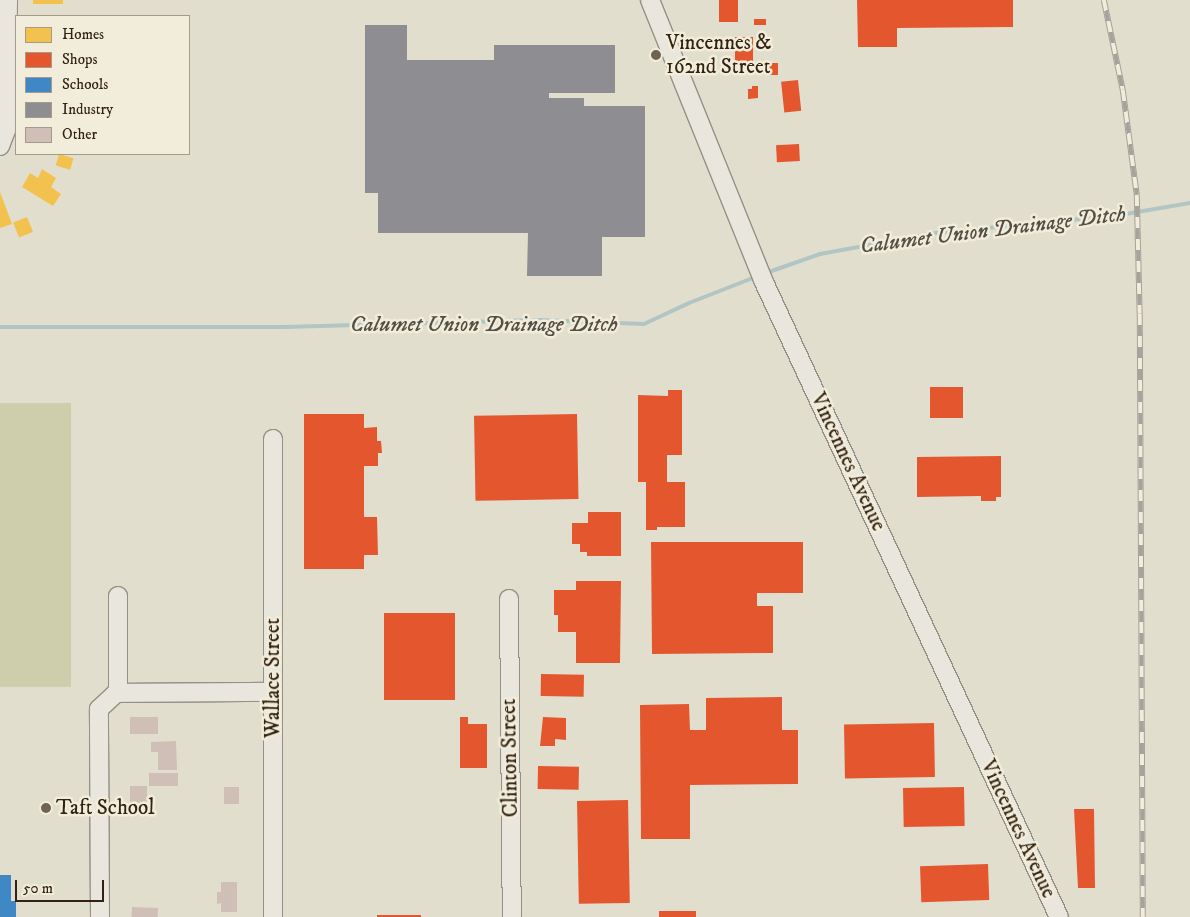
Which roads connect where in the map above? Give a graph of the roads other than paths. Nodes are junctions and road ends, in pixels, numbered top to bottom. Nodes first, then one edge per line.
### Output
1 (8, 0) edge
2 (650, 0) edge
3 (0, 146) edge
4 (272, 439) dead end
5 (118, 596) dead end
6 (509, 599) dead end
7 (273, 692) junction
8 (118, 693) junction
9 (100, 917) edge
10 (273, 917) edge
11 (512, 917) edge
12 (1059, 917) edge

1 - 3 street
2 - 12 street, Vincennes Avenue
4 - 7 street, Wallace Street
5 - 8 street
6 - 11 street, Clinton Street
7 - 8 street
7 - 10 street, Wallace Street
8 - 9 street

